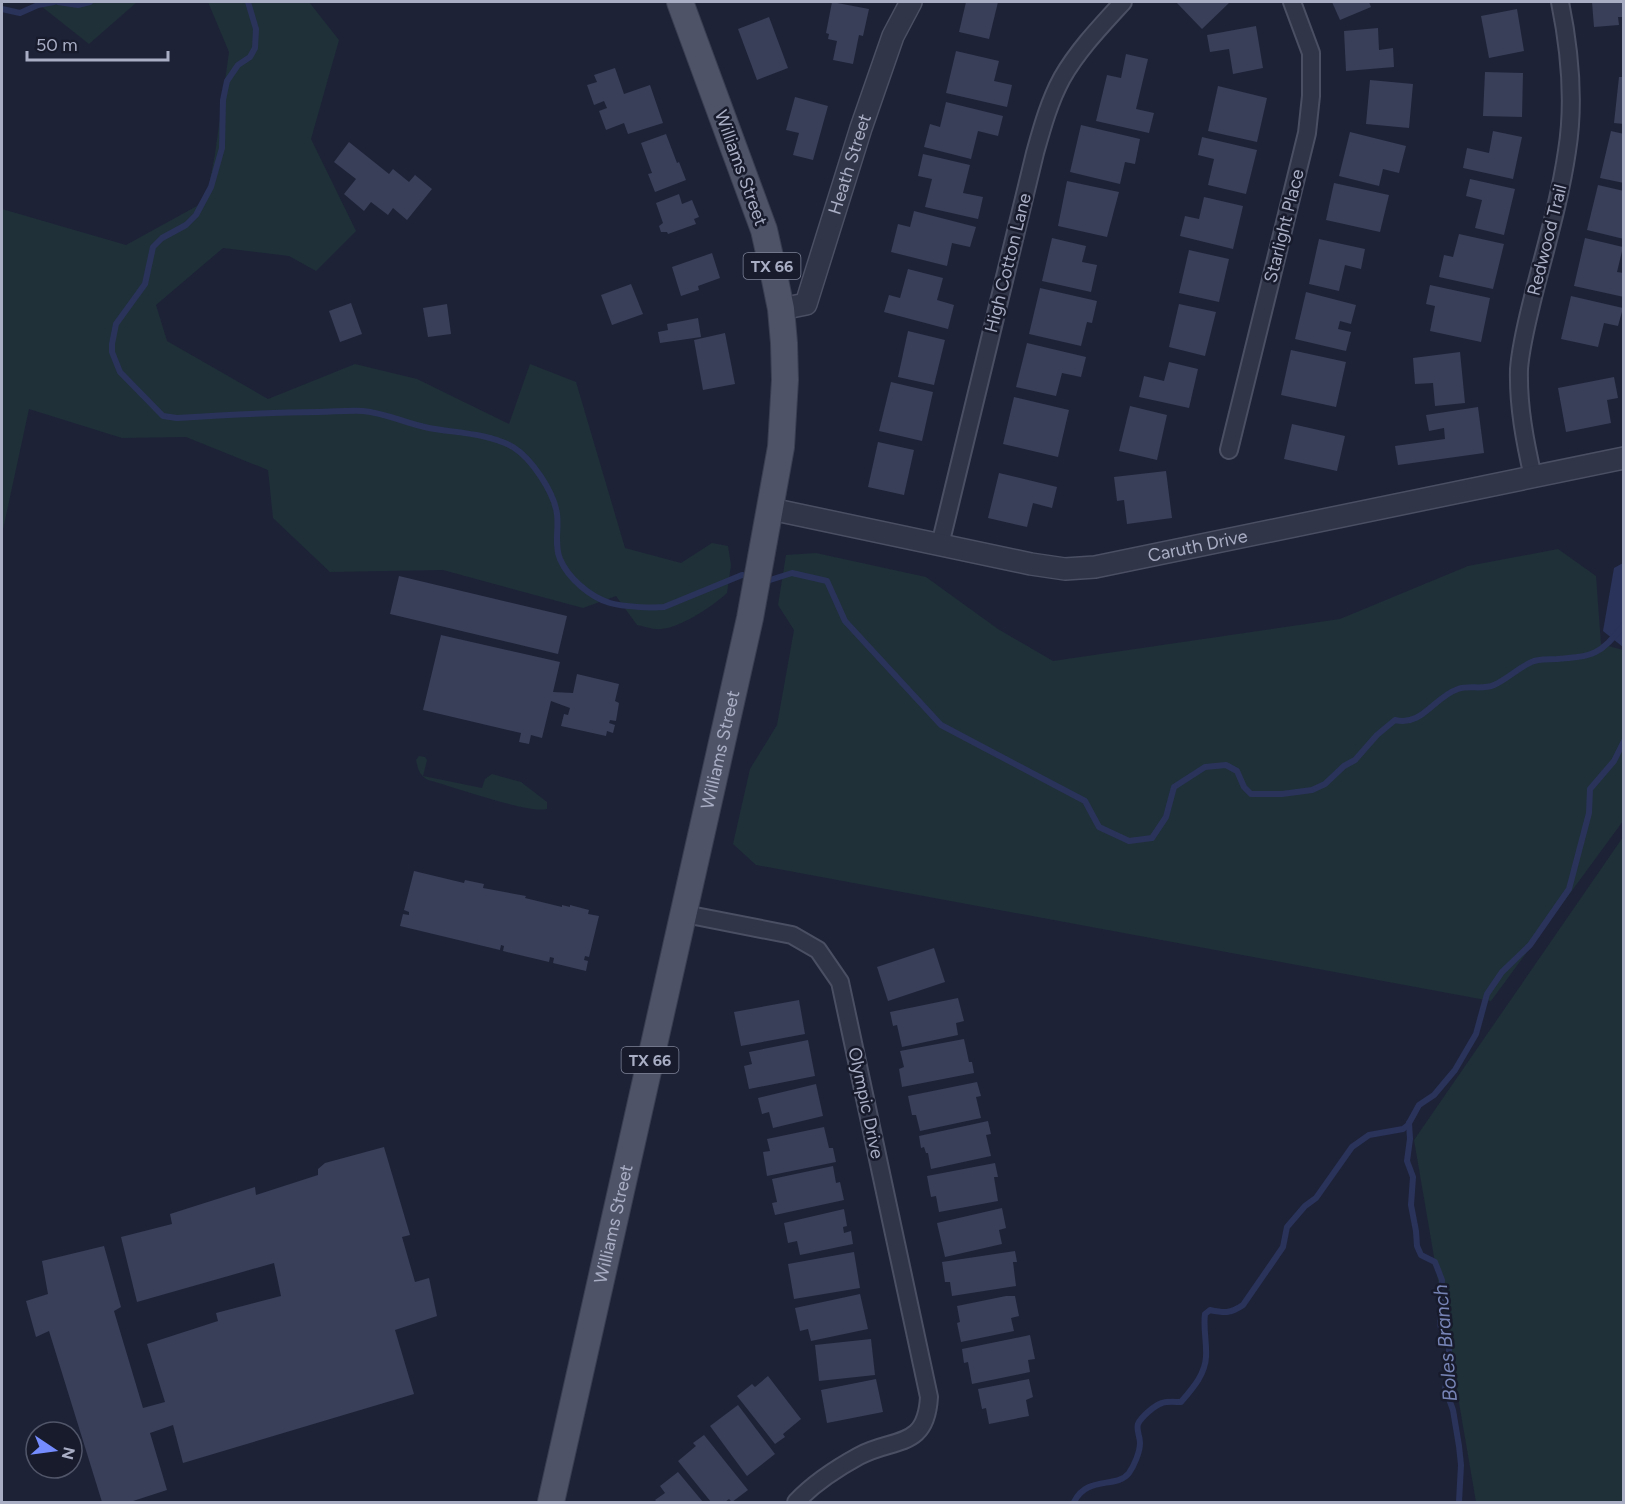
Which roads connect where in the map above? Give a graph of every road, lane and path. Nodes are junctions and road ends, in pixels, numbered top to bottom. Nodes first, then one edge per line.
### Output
1 (680, 2) edge
2 (911, 2) edge
3 (1123, 2) edge
4 (1292, 2) edge
5 (1560, 2) edge
6 (781, 309) junction
7 (1229, 450) dead end
8 (1623, 458) edge
9 (1533, 477) junction
10 (771, 509) junction
11 (940, 545) junction
12 (685, 914) junction
13 (551, 1503) edge
14 (796, 1503) edge

1 - 6 main road, Williams Street / TX 66
2 - 6 street, Heath Street
3 - 11 street, High Cotton Lane
4 - 7 street, Starlight Place
5 - 9 street, Redwood Trail
6 - 10 main road, Williams Street / TX 66
8 - 9 street, Caruth Drive
9 - 11 street, Caruth Drive
10 - 11 street, Caruth Drive
10 - 12 main road, Williams Street / TX 66
12 - 13 main road, Williams Street / TX 66
12 - 14 street, Olympic Drive

